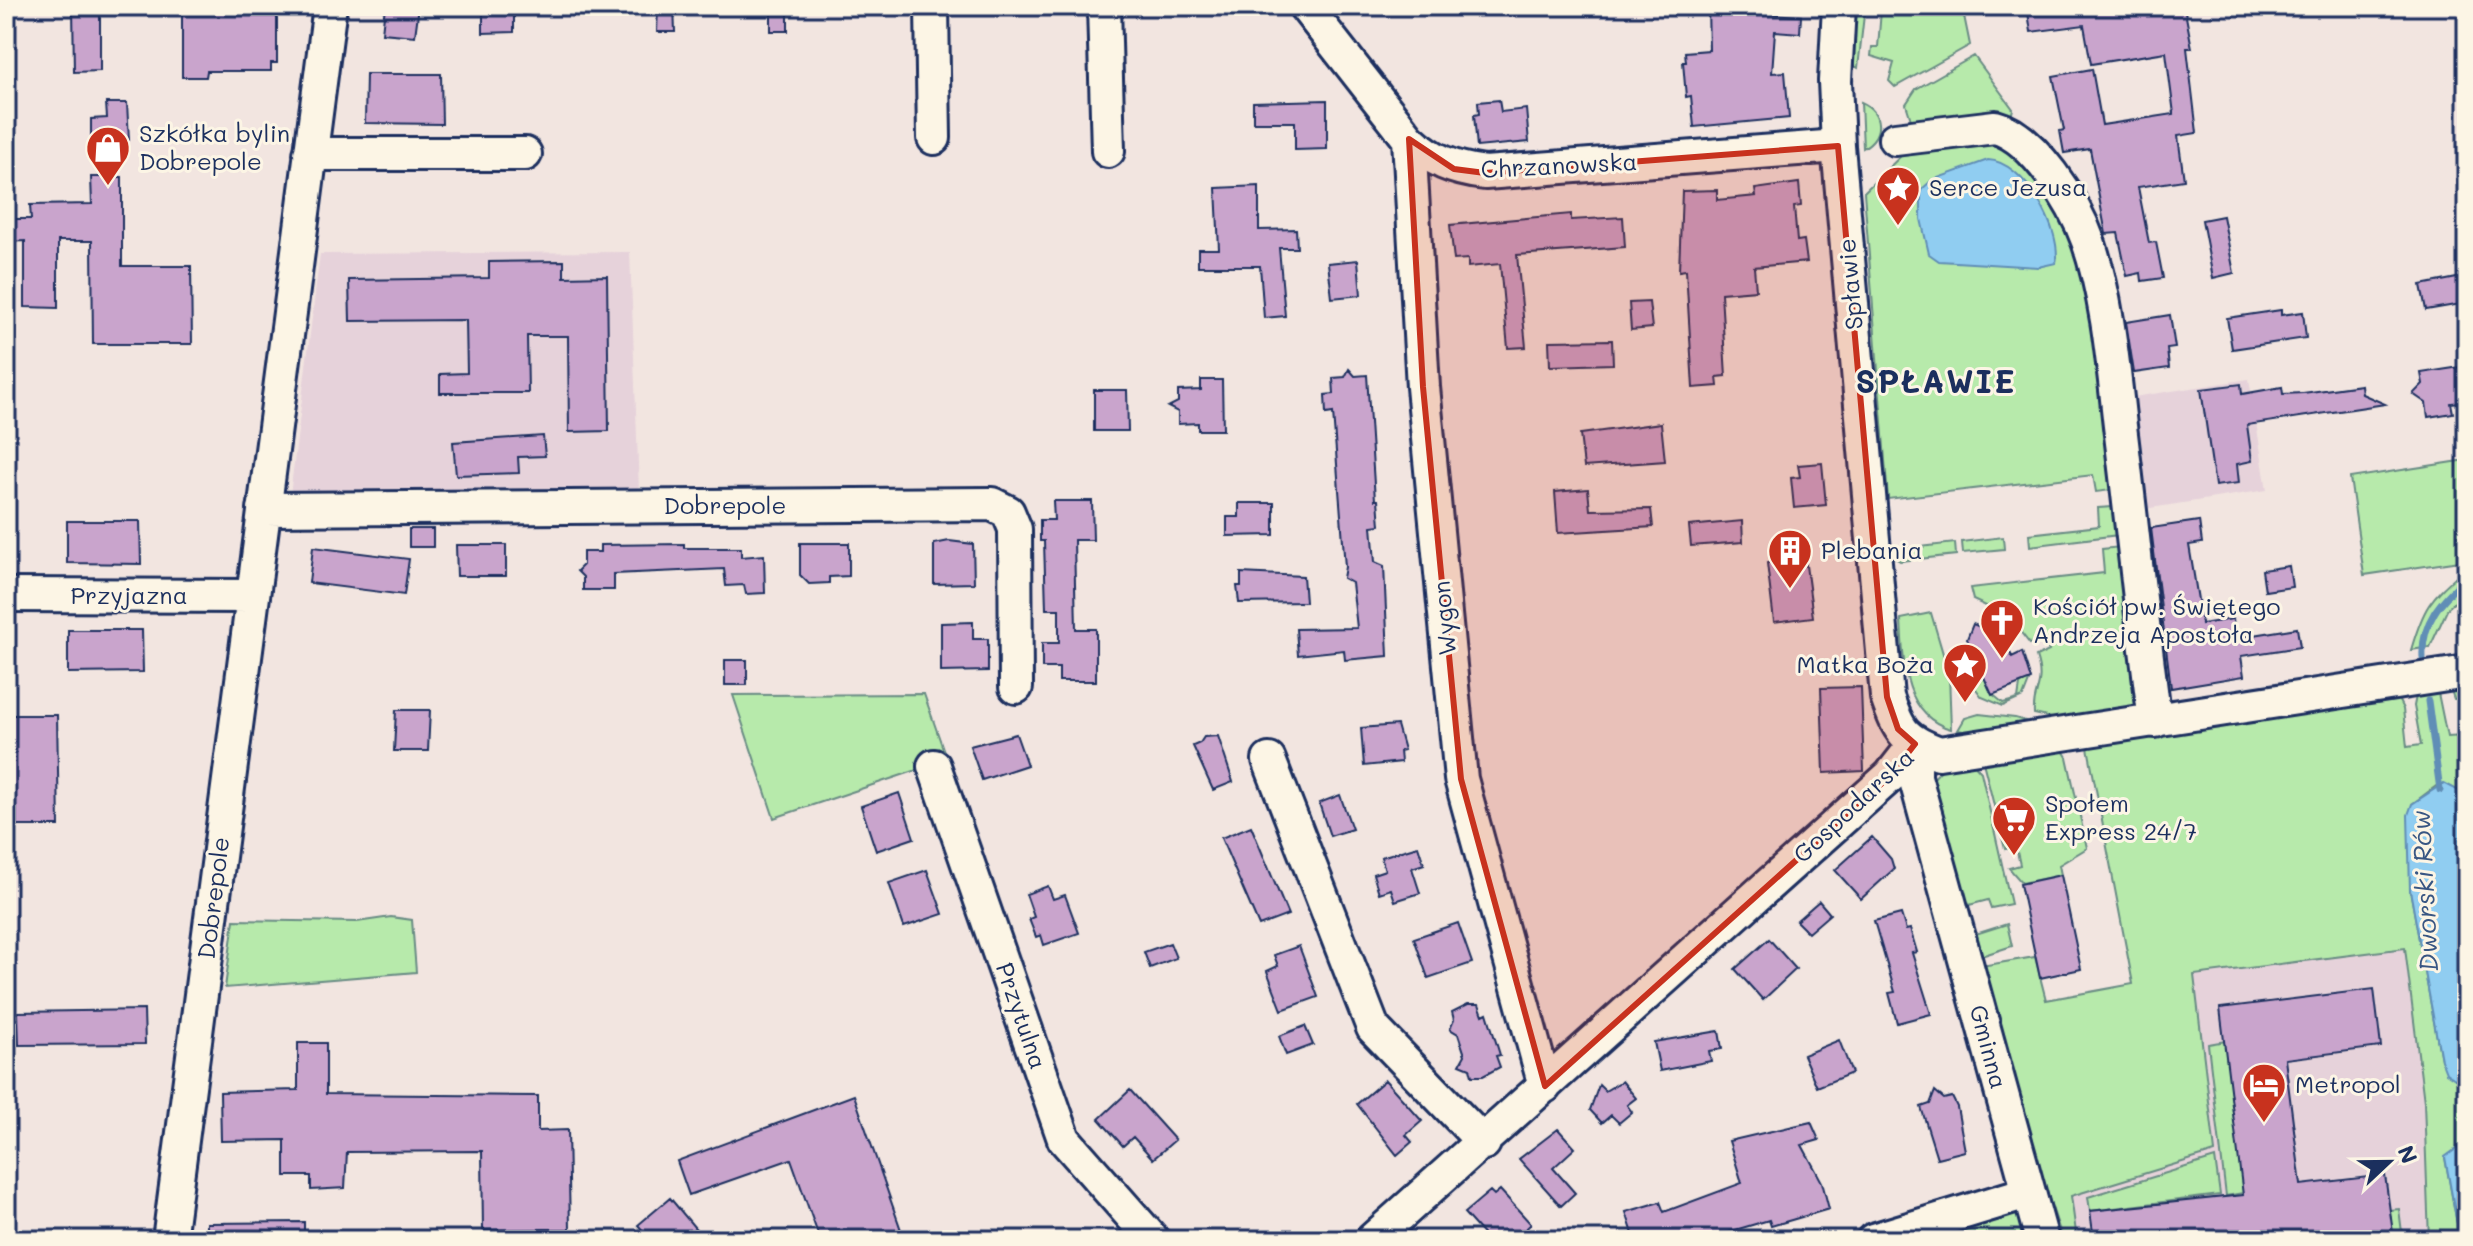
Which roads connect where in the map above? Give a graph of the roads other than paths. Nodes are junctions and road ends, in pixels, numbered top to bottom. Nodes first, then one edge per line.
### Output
1 (330, 6) edge
2 (932, 6) edge
3 (1104, 6) edge
4 (1305, 6) edge
5 (1839, 6) edge
6 (934, 138) dead end
7 (1409, 139) junction
8 (1895, 139) dead end
9 (1838, 146) junction
10 (1108, 151) dead end
11 (310, 154) junction
12 (525, 154) dead end
13 (264, 509) junction
14 (6, 595) edge
15 (253, 596) junction
16 (2467, 672) edge
17 (1016, 687) dead end
18 (2155, 721) junction
19 (1915, 744) junction
20 (1269, 760) dead end
21 (934, 766) dead end
22 (1545, 1086) junction
23 (1484, 1143) junction
24 (2027, 1193) junction
25 (169, 1240) edge
26 (1153, 1240) edge
27 (1372, 1240) edge
28 (1873, 1240) edge
29 (2042, 1240) edge

1 - 11 street, Dobrepole
2 - 6 street
3 - 10 street
4 - 7 street, Chrzanowska
5 - 9 street, Spławie
7 - 9 street, Chrzanowska
7 - 22 street, Wygon
8 - 18 street
9 - 19 street, Spławie
11 - 12 street
11 - 13 street, Dobrepole
13 - 15 street, Dobrepole
13 - 17 street, Dobrepole
14 - 15 street, Przyjazna
15 - 25 street, Dobrepole
16 - 18 street, Gospodarska
18 - 19 street, Gospodarska
19 - 22 street, Gospodarska
19 - 24 street, Gminna
20 - 23 street
21 - 26 street, Przytulna
22 - 23 street, Gospodarska
23 - 27 street, Gospodarska
24 - 28 street
24 - 29 street, Gminna

